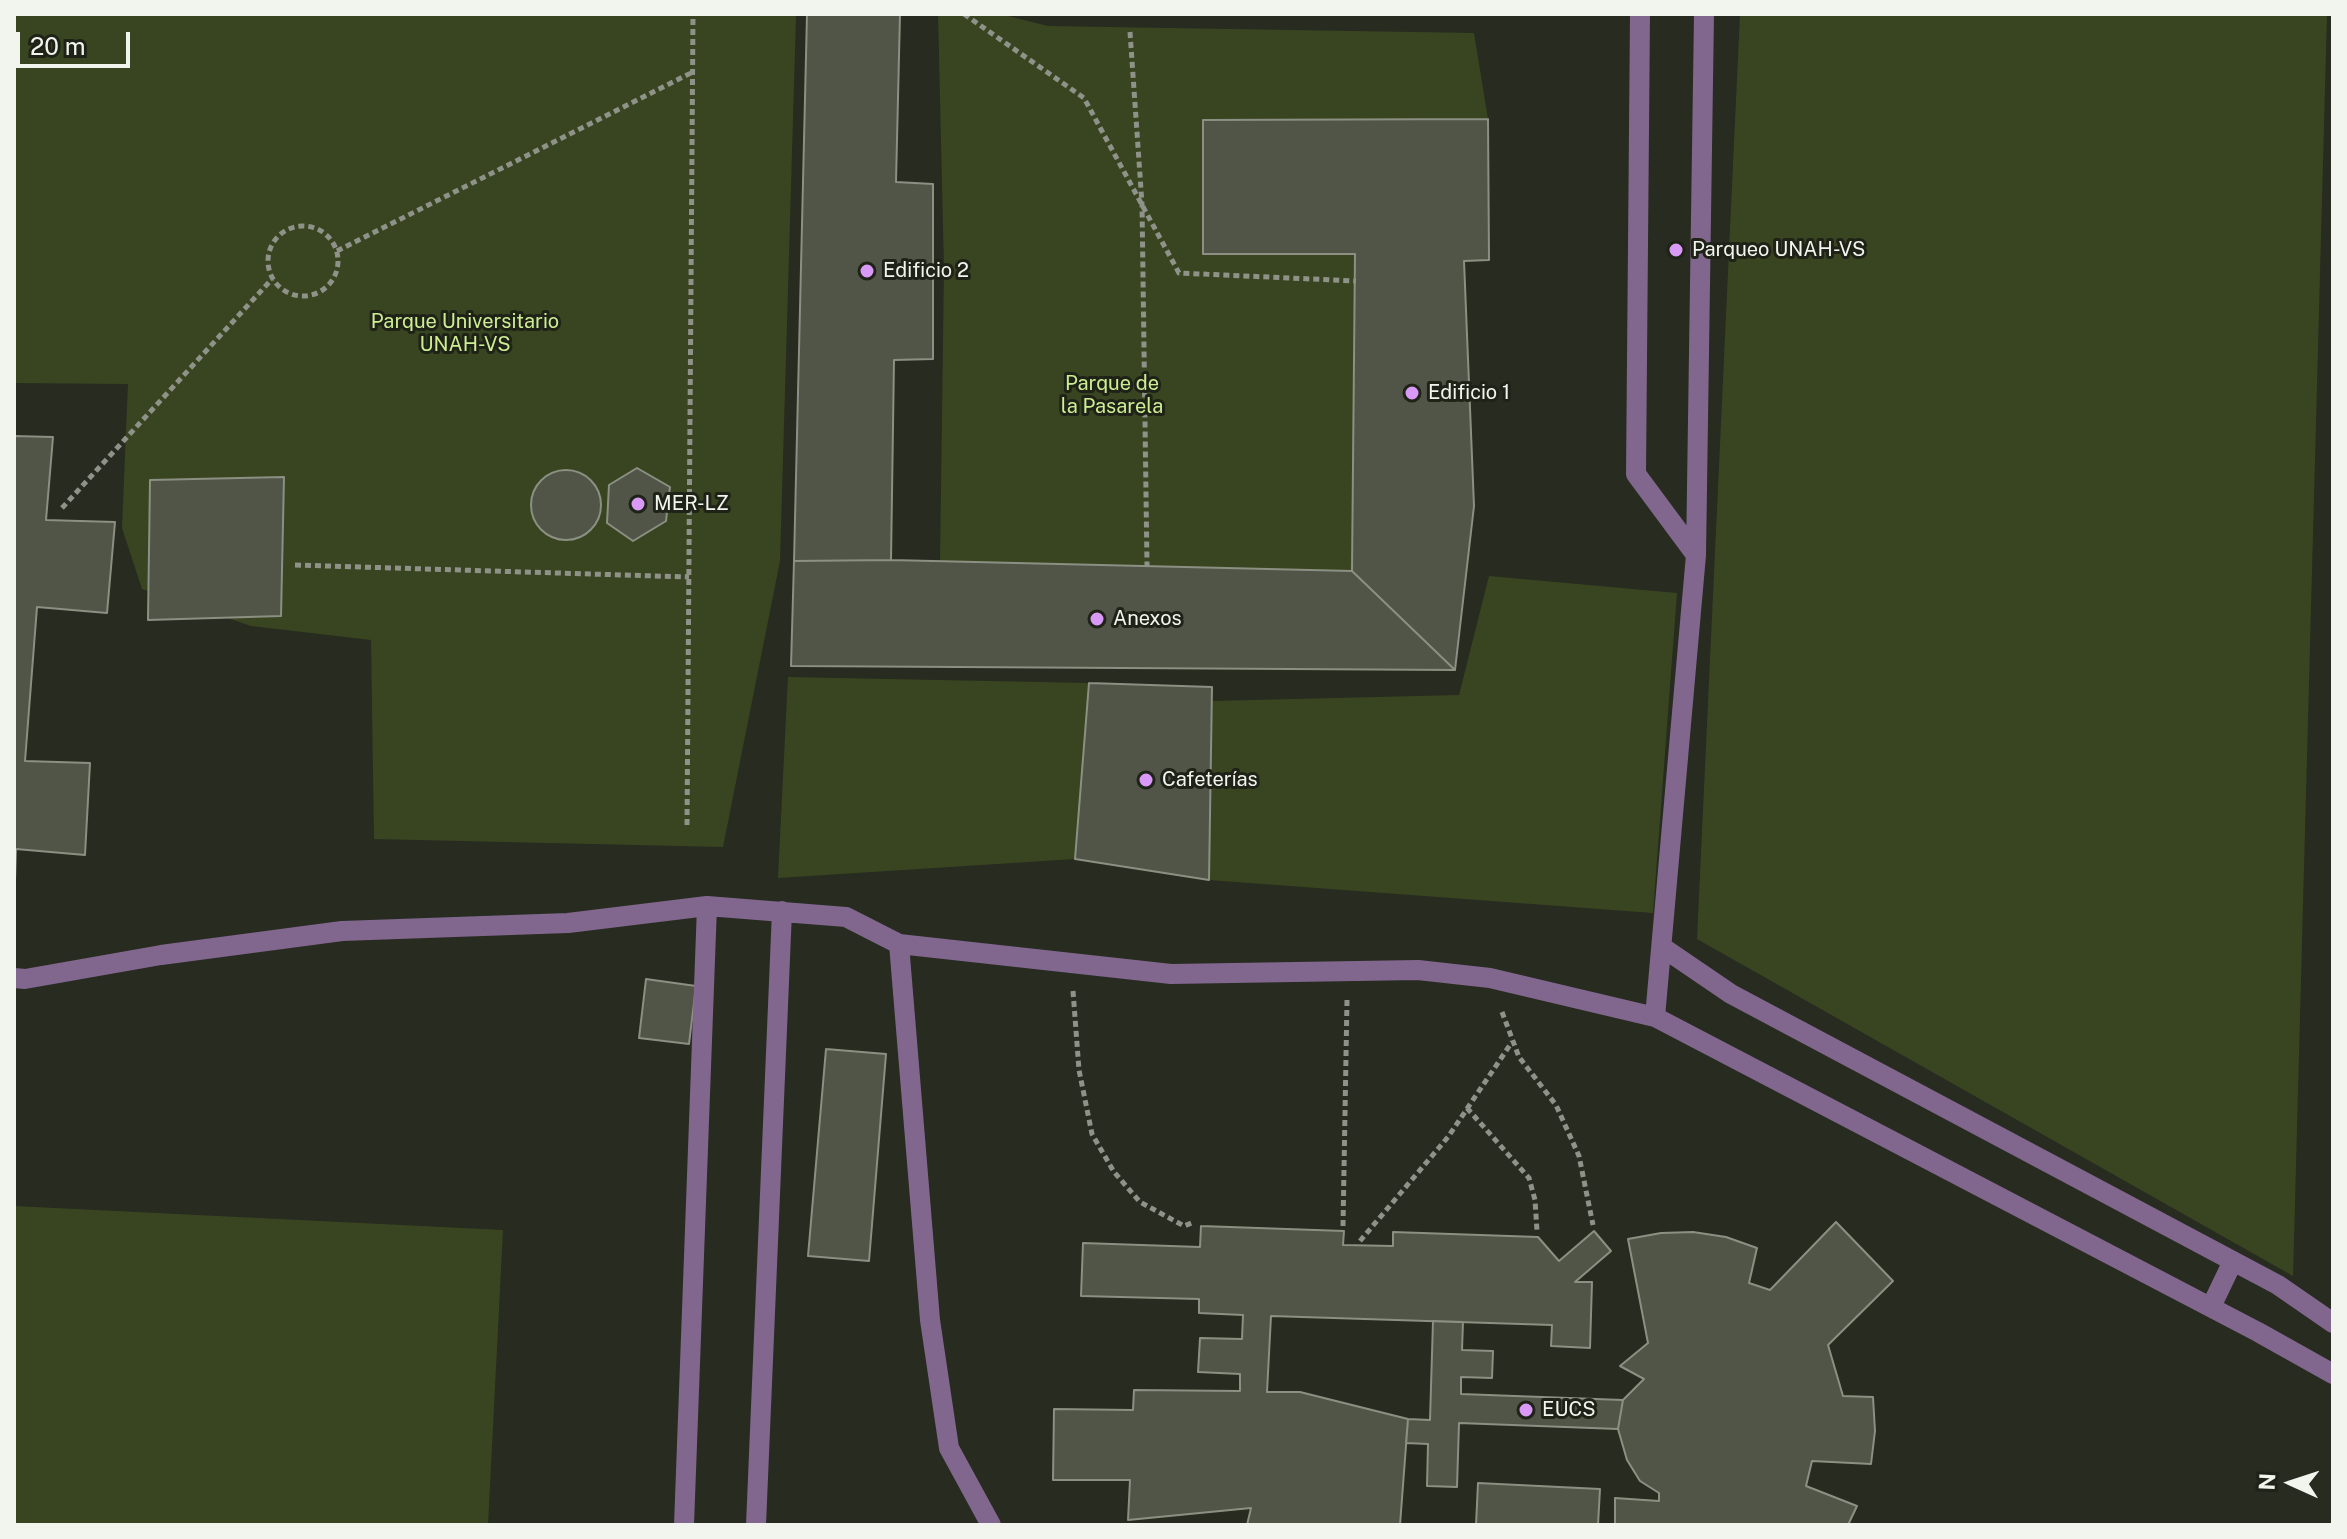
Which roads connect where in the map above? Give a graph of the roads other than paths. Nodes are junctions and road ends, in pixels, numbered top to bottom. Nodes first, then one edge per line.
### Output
1 (1640, 14) edge
2 (1704, 14) edge
3 (1696, 555) junction
4 (707, 906) junction
5 (782, 911) junction
6 (899, 944) junction
7 (1662, 947) junction
8 (14, 978) edge
9 (1655, 1017) junction
10 (2233, 1261) junction
11 (2211, 1307) junction
12 (2333, 1323) edge
13 (2333, 1374) edge
14 (684, 1525) edge
15 (756, 1525) edge
16 (991, 1525) edge

1 - 3 lane
2 - 3 lane
3 - 7 lane
4 - 5 lane
4 - 8 lane
4 - 14 lane
5 - 6 lane
5 - 15 lane
6 - 9 lane
6 - 16 lane
7 - 9 lane
7 - 10 lane
9 - 11 lane
10 - 11 lane
10 - 12 lane
11 - 13 lane

